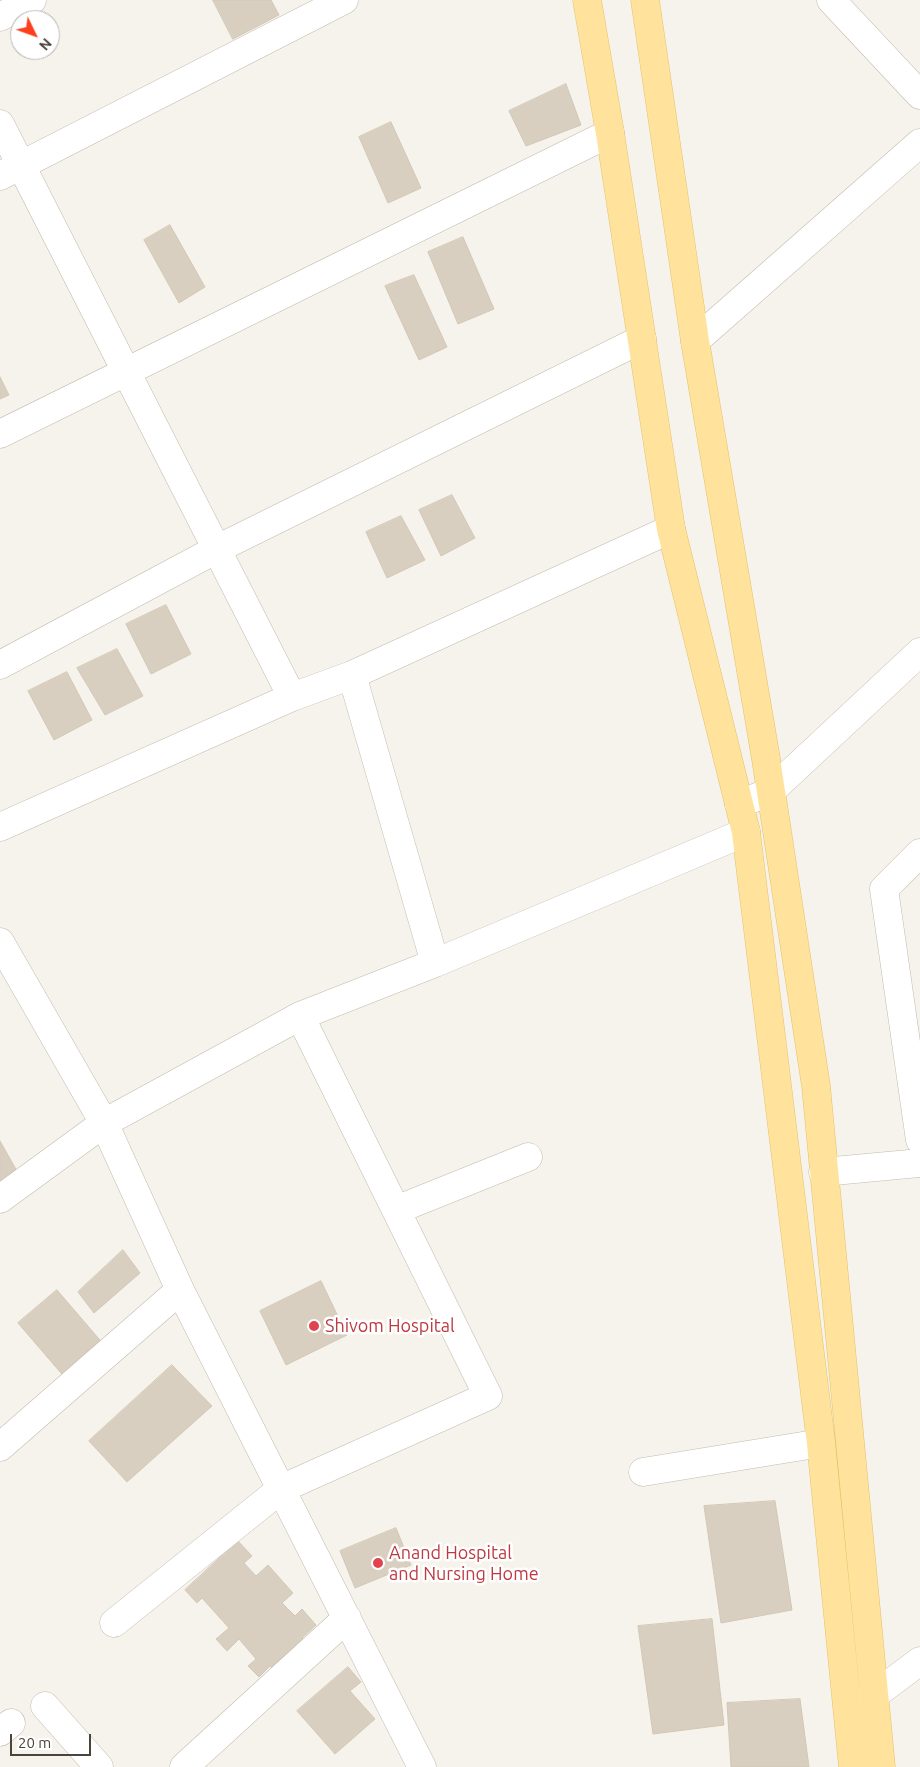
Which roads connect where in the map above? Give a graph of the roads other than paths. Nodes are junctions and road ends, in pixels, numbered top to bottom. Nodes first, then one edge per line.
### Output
1 (32, 0) edge
2 (344, 0) edge
3 (587, 0) edge
4 (831, 0) edge
5 (650, 3) edge
6 (0, 17) edge
7 (920, 95) edge
8 (0, 124) edge
9 (610, 133) junction
10 (920, 143) edge
11 (11, 171) edge
12 (642, 339) junction
13 (695, 341) junction
14 (126, 372) junction
15 (0, 434) edge
16 (672, 529) junction
17 (217, 549) junction
18 (920, 652) edge
19 (0, 665) edge
20 (352, 675) junction
21 (292, 697) junction
22 (770, 792) junction
23 (739, 804) junction
24 (0, 827) edge
25 (746, 832) junction
26 (920, 853) edge
27 (0, 942) edge
28 (435, 963) junction
29 (908, 973) edge
30 (300, 1016) junction
31 (104, 1123) junction
32 (920, 1140) edge
33 (528, 1157) dead end
34 (920, 1164) edge
35 (824, 1172) junction
36 (0, 1199) edge
37 (396, 1210) junction
38 (180, 1290) junction
39 (822, 1443) junction
40 (0, 1447) edge
41 (643, 1472) dead end
42 (281, 1489) junction
43 (347, 1618) junction
44 (114, 1623) dead end
45 (920, 1661) edge
46 (874, 1695) junction
47 (45, 1706) dead end
48 (848, 1716) junction
49 (200, 1762) edge
50 (99, 1767) edge
51 (422, 1767) edge
52 (853, 1767) edge
53 (881, 1767) edge

1 - 6 street
2 - 11 street
3 - 9 main road
4 - 7 street
5 - 13 main road
8 - 11 street
9 - 12 main road
9 - 14 street
10 - 13 street
11 - 14 street
12 - 16 main road
12 - 17 street
13 - 22 main road
14 - 15 street
14 - 17 street
16 - 20 street
16 - 23 main road
17 - 19 street
17 - 21 street
18 - 22 street
20 - 21 street
20 - 28 street
21 - 24 street
22 - 23 street
22 - 35 main road
23 - 25 main road
25 - 28 street
25 - 39 main road
26 - 29 street
27 - 31 street
28 - 30 street
29 - 32 street
30 - 31 street
30 - 37 street
31 - 36 street
31 - 38 street
33 - 37 street
34 - 35 street
35 - 46 main road
37 - 42 street
38 - 40 street
38 - 42 street
39 - 41 street
39 - 48 main road
42 - 43 street
42 - 44 street
43 - 49 street
43 - 51 street
45 - 46 street
46 - 48 street
46 - 53 main road
47 - 50 street
48 - 52 main road

